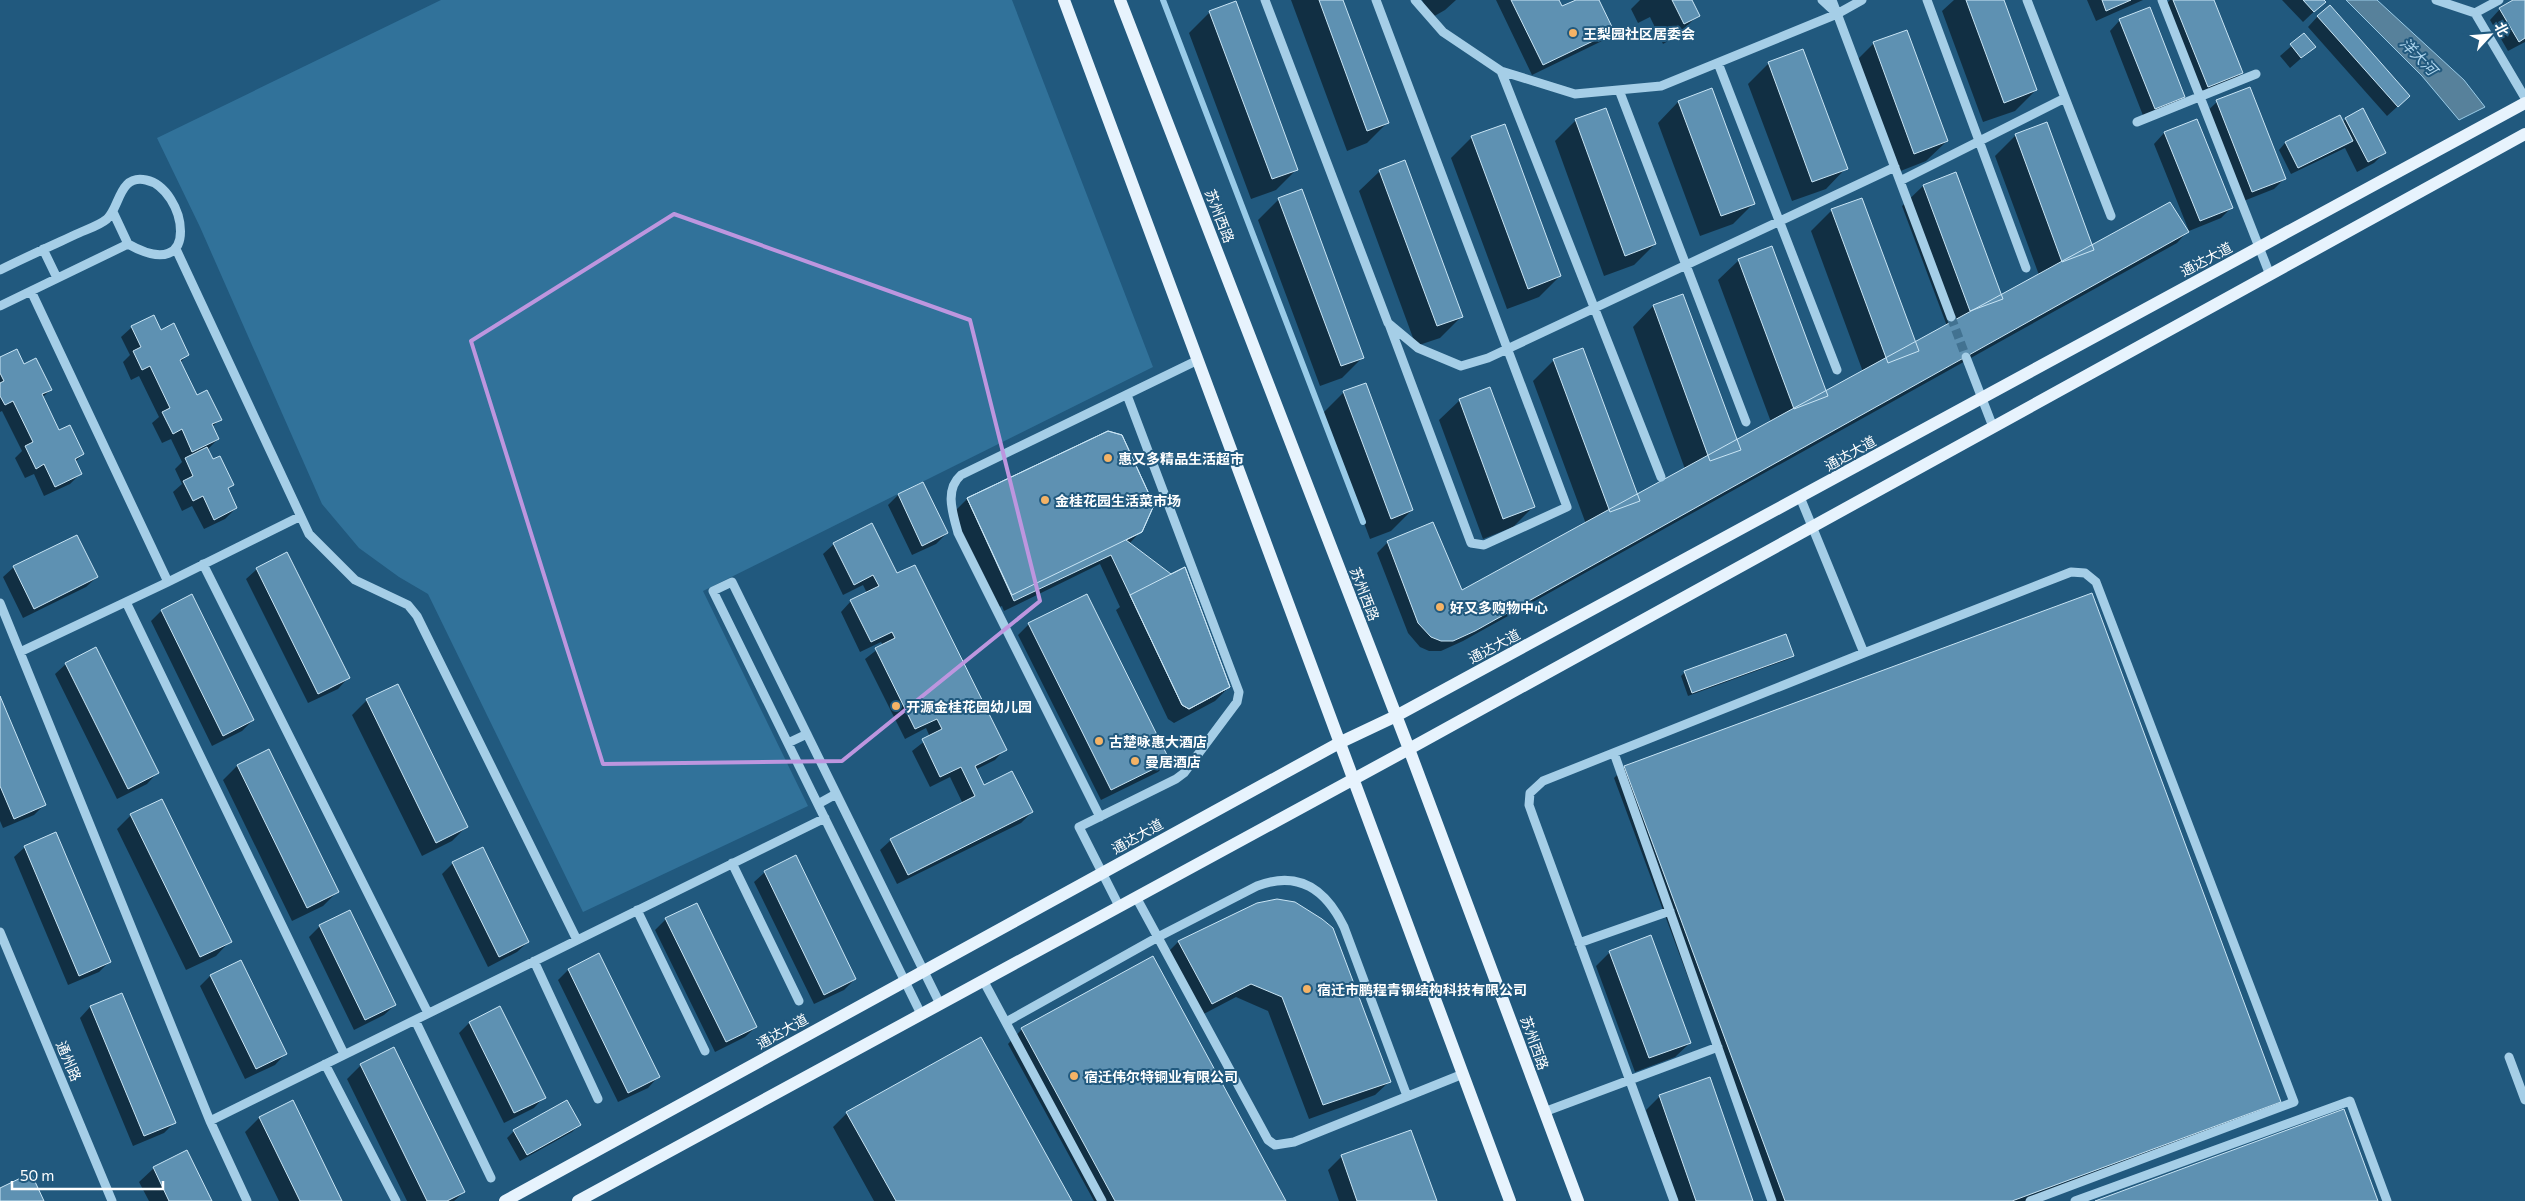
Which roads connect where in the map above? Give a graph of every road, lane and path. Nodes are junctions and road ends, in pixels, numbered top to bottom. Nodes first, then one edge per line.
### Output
1 (1064, 0) edge
2 (1120, 0) edge
3 (1265, 0) edge
4 (1376, 0) edge
5 (1415, 0) edge
6 (1822, 0) edge
7 (1832, 0) edge
8 (1862, 0) edge
9 (1928, 0) edge
10 (2027, 0) edge
11 (2162, 0) edge
12 (2436, 0) edge
13 (2499, 0) edge
14 (2475, 13) junction
15 (1837, 14) junction
16 (1718, 63) junction
17 (1501, 71) junction
18 (2256, 74) dead end
19 (1619, 90) junction
20 (2199, 96) junction
21 (2065, 98) junction
22 (2525, 98) edge
23 (2525, 103) edge
24 (2138, 122) dead end
25 (2525, 134) edge
26 (1979, 141) junction
27 (1895, 167) junction
28 (1900, 181) junction
29 (113, 212) junction
30 (2111, 216) dead end
31 (1779, 221) junction
32 (128, 244) junction
33 (2258, 248) junction
34 (176, 249) junction
35 (43, 250) junction
36 (1686, 265) junction
37 (2026, 268) dead end
38 (0, 270) edge
39 (2270, 275) junction
40 (57, 278) junction
41 (31, 291) junction
42 (0, 306) edge
43 (1594, 308) junction
44 (1951, 316) tunnel mouth
45 (1388, 323) junction
46 (1507, 349) junction
47 (1966, 357) tunnel mouth
48 (1198, 360) junction
49 (1837, 370) dead end
50 (1127, 395) junction
51 (1982, 398) junction
52 (1746, 422) dead end
53 (1993, 427) junction
54 (1661, 477) dead end
55 (1800, 497) junction
56 (299, 517) junction
57 (1812, 527) junction
58 (203, 564) junction
59 (168, 582) junction
60 (126, 602) junction
61 (0, 603) edge
62 (20, 652) junction
63 (1864, 653) junction
64 (1396, 716) junction
65 (807, 734) junction
66 (1340, 742) junction
67 (788, 743) junction
68 (1409, 749) junction
69 (1614, 753) junction
70 (1354, 778) junction
71 (836, 794) junction
72 (818, 804) junction
73 (1100, 817) junction
74 (824, 818) junction
75 (732, 863) junction
76 (1102, 873) junction
77 (1136, 897) junction
78 (1119, 906) junction
79 (637, 910) junction
80 (1670, 911) junction
81 (0, 932) edge
82 (1158, 937) junction
83 (577, 940) junction
84 (1579, 943) junction
85 (534, 961) junction
86 (923, 971) junction
87 (983, 980) junction
88 (904, 981) junction
89 (799, 1001) dead end
90 (940, 1004) junction
91 (428, 1013) junction
92 (921, 1014) junction
93 (414, 1020) junction
94 (1006, 1022) junction
95 (1718, 1047) junction
96 (704, 1051) dead end
97 (344, 1054) junction
98 (2509, 1057) dead end
99 (325, 1064) junction
100 (1463, 1074) junction
101 (1629, 1080) junction
102 (1407, 1096) junction
103 (598, 1099) dead end
104 (2525, 1100) edge
105 (1544, 1112) junction
106 (210, 1121) junction
107 (491, 1178) dead end
108 (112, 1201) edge
109 (247, 1201) edge
110 (396, 1201) edge
111 (505, 1201) edge
112 (578, 1201) edge
113 (1102, 1201) edge
114 (1510, 1201) edge
115 (1578, 1201) edge
116 (1674, 1201) edge
117 (1772, 1201) edge
118 (2030, 1201) edge
119 (2075, 1201) edge
120 (2387, 1201) edge

1 - 48 main road
2 - 64 main road, 苏州西路
3 - 45 street
4 - 46 street
5 - 17 street
6 - 15 street
7 - 15 street
8 - 15 street
9 - 26 street
10 - 21 street
11 - 20 street
12 - 14 street
13 - 14 street
14 - 22 street
15 - 16 street
15 - 27 street
16 - 19 street
16 - 31 street
17 - 19 street
17 - 43 street
18 - 20 street
19 - 36 street
20 - 24 street
20 - 33 street
21 - 26 street
21 - 30 street
23 - 33 main road, 通达大道
25 - 39 main road
26 - 28 street
26 - 37 street
27 - 28 street
27 - 31 street
28 - 44 street
29 - 32 street
29 - 34 street
29 - 35 street
31 - 36 street
31 - 49 street
32 - 34 street
32 - 40 street
33 - 39 street
33 - 51 main road, 通达大道
34 - 56 street
35 - 38 street
35 - 40 street
36 - 43 street
36 - 52 street
39 - 53 main road
40 - 41 street
41 - 42 street
41 - 59 street
43 - 46 street
43 - 54 street
45 - 46 street
45 - 46 street
47 - 51 street
48 - 50 street
48 - 66 main road
50 - 73 street
50 - 73 street
51 - 53 street
51 - 55 main road, 通达大道
53 - 57 main road
55 - 57 street
55 - 64 main road, 通达大道
56 - 58 street
56 - 83 street
57 - 63 street
57 - 68 main road
58 - 59 street
58 - 91 street
59 - 60 street
60 - 62 street
60 - 97 street
61 - 62 street
62 - 106 street
63 - 69 street
63 - 118 street
64 - 66 main road, 通达大道
64 - 68 main road, 苏州西路
65 - 67 street
65 - 67 street
65 - 71 street
66 - 70 main road
66 - 76 main road, 通达大道
67 - 72 street
68 - 70 main road
68 - 105 main road, 苏州西路
69 - 80 street
69 - 84 street
70 - 77 main road
70 - 100 main road
71 - 72 street
71 - 86 street
72 - 74 street
73 - 76 street
74 - 75 street
74 - 88 street
75 - 79 street
75 - 89 street
76 - 78 street
76 - 86 main road, 通达大道
77 - 78 main road
77 - 82 street
78 - 87 main road
79 - 83 street
79 - 96 street
80 - 84 street
80 - 95 street
81 - 108 street, 通州路
82 - 94 street
82 - 102 street
82 - 102 street
83 - 85 street
84 - 101 street
85 - 91 street
85 - 103 street
86 - 88 main road, 通达大道
86 - 90 street
87 - 90 main road
87 - 94 street
88 - 92 street
88 - 111 main road, 通达大道
90 - 92 main road
91 - 93 street
92 - 112 main road
93 - 97 street
93 - 107 street
94 - 113 street
95 - 101 street
95 - 117 street
97 - 99 street
98 - 104 street
99 - 106 street
99 - 110 street
100 - 102 street
100 - 114 main road
101 - 105 street
101 - 116 street
105 - 115 main road, 苏州西路
106 - 109 street
119 - 120 street

